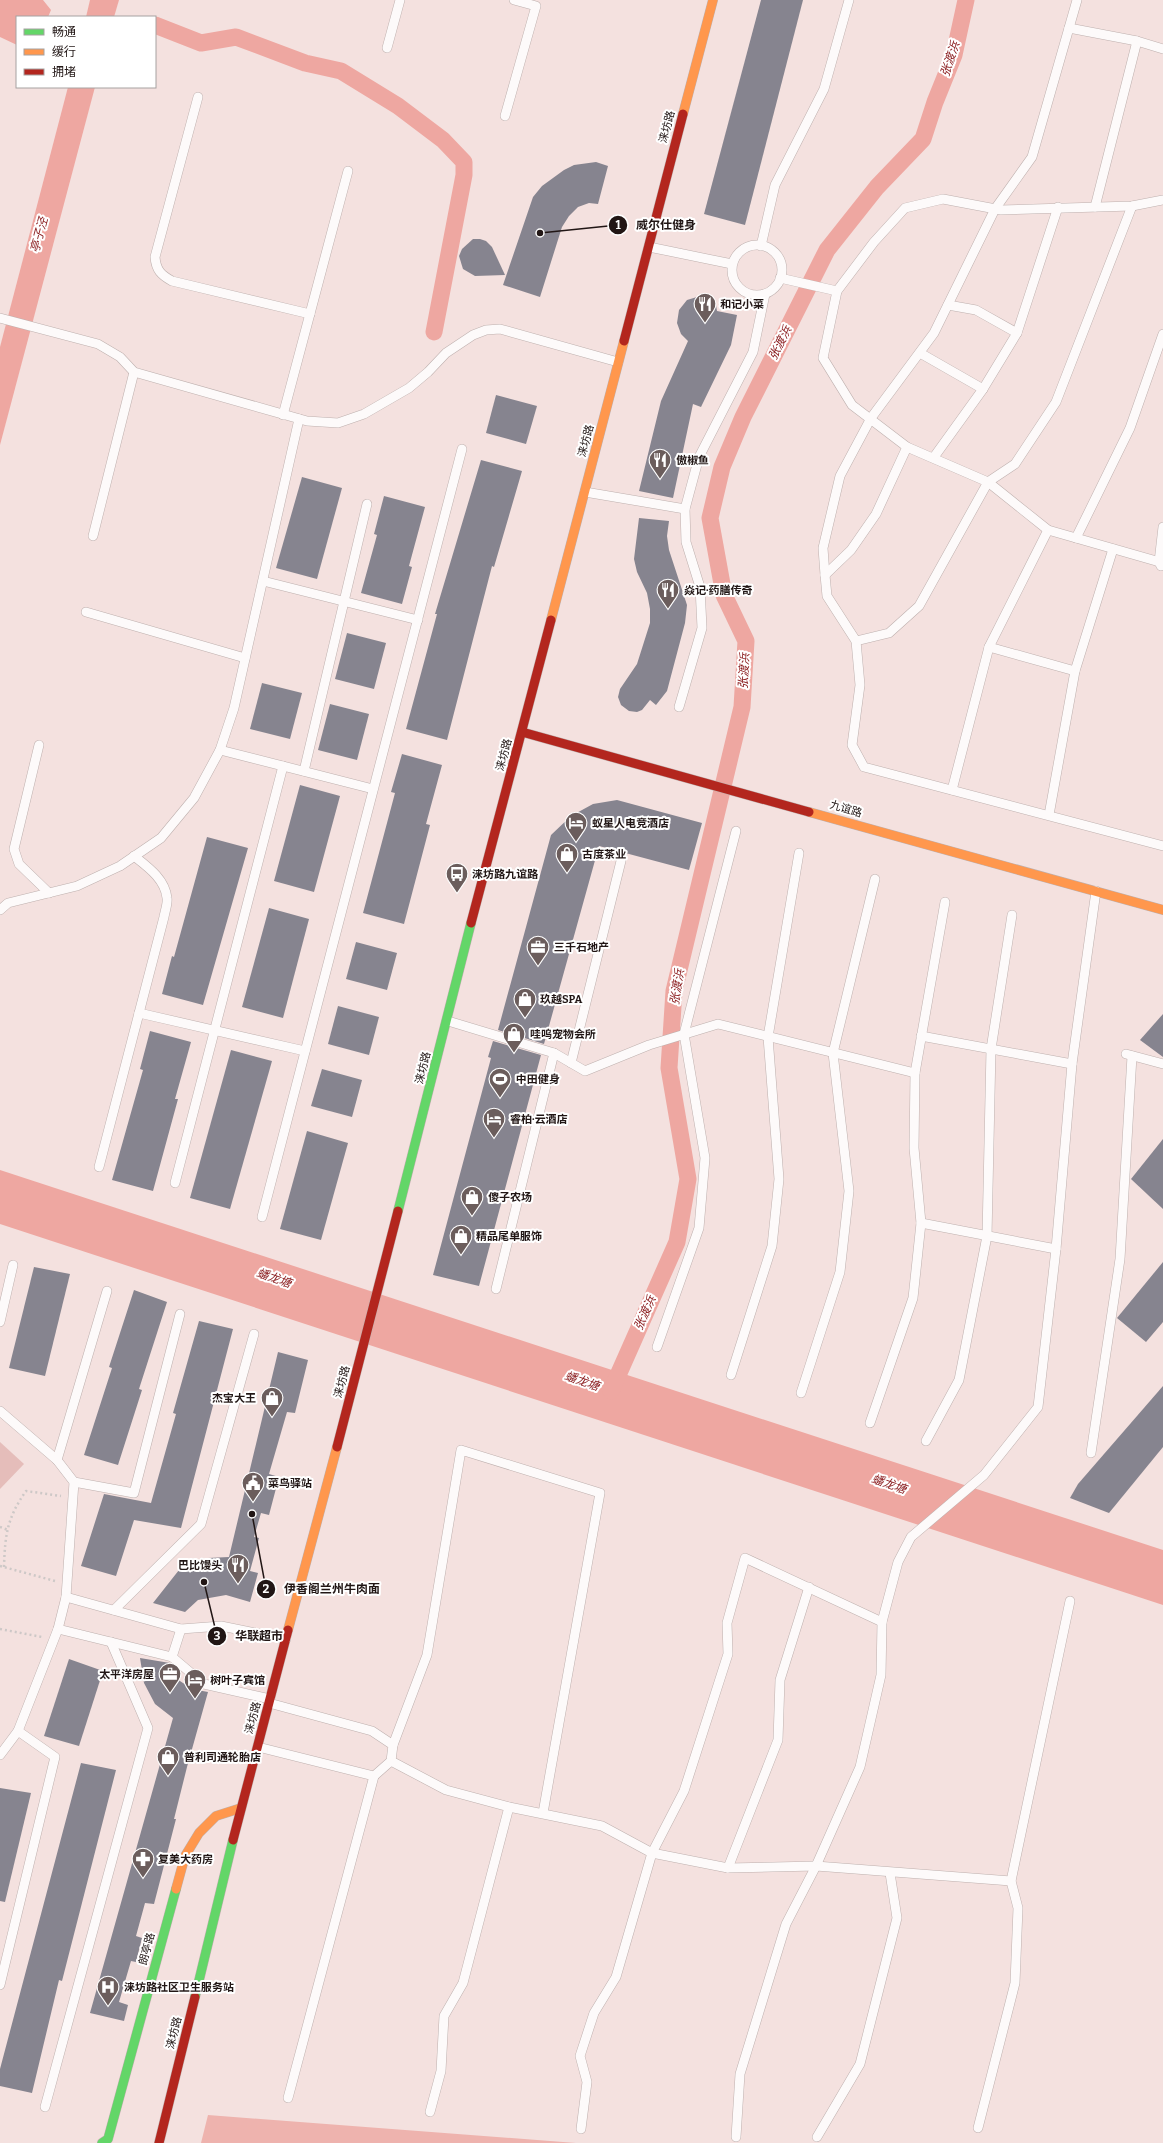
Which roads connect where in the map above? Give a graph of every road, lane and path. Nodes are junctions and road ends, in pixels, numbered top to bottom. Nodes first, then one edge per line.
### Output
1 (400, 0) edge
2 (514, 0) edge
3 (713, 0) edge
4 (849, 0) edge
5 (1078, 0) edge
6 (1069, 28) junction
7 (1136, 41) junction
8 (387, 48) dead end
9 (1163, 49) edge
10 (198, 97) dead end
11 (505, 116) dead end
12 (348, 171) dead end
13 (1163, 200) edge
14 (1132, 206) junction
15 (1058, 207) junction
16 (1095, 207) junction
17 (995, 209) junction
18 (761, 246) junction
19 (649, 247) junction
20 (732, 264) junction
21 (780, 278) junction
22 (837, 291) junction
23 (765, 294) junction
24 (948, 305) junction
25 (310, 314) junction
26 (0, 318) edge
27 (1017, 333) junction
28 (1163, 334) edge
29 (920, 354) junction
30 (618, 362) junction
31 (134, 372) junction
32 (983, 389) junction
33 (283, 415) junction
34 (870, 418) junction
35 (299, 419) junction
36 (907, 447) junction
37 (462, 448) dead end
38 (934, 457) junction
39 (988, 482) junction
40 (585, 492) junction
41 (367, 504) dead end
42 (686, 509) junction
43 (1163, 527) edge
44 (1048, 530) junction
45 (93, 536) dead end
46 (1076, 538) junction
47 (1113, 549) junction
48 (1162, 565) edge
49 (825, 575) junction
50 (263, 581) junction
51 (344, 601) junction
52 (86, 612) dead end
53 (418, 620) junction
54 (856, 642) junction
55 (989, 647) junction
56 (245, 658) junction
57 (1075, 671) junction
58 (679, 707) dead end
59 (522, 732) junction
60 (39, 745) dead end
61 (220, 750) junction
62 (283, 766) junction
63 (304, 771) junction
64 (373, 789) junction
65 (952, 790) junction
66 (1049, 815) junction
67 (736, 831) dead end
68 (1163, 846) edge
69 (800, 853) dead end
70 (134, 856) junction
71 (621, 861) dead end
72 (875, 879) dead end
73 (1096, 891) junction
74 (49, 893) junction
75 (945, 902) dead end
76 (0, 910) edge
77 (1163, 910) edge
78 (1012, 915) dead end
79 (139, 1013) junction
80 (448, 1021) junction
81 (214, 1030) junction
82 (684, 1034) junction
83 (921, 1036) junction
84 (768, 1037) junction
85 (991, 1049) junction
86 (305, 1051) junction
87 (554, 1053) junction
88 (833, 1053) junction
89 (571, 1063) junction
90 (1072, 1064) junction
91 (1163, 1064) edge
92 (915, 1073) junction
93 (99, 1167) dead end
94 (175, 1183) dead end
95 (262, 1217) dead end
96 (921, 1223) junction
97 (987, 1236) junction
98 (1056, 1249) junction
99 (13, 1265) dead end
100 (496, 1289) dead end
101 (107, 1291) dead end
102 (180, 1314) dead end
103 (0, 1322) edge
104 (254, 1334) dead end
105 (657, 1347) dead end
106 (731, 1375) dead end
107 (801, 1393) dead end
108 (0, 1411) edge
109 (870, 1423) dead end
110 (926, 1441) dead end
111 (1091, 1453) dead end
112 (57, 1460) junction
113 (74, 1482) junction
114 (73, 1498) junction
115 (0, 1527) edge
116 (8, 1530) junction
117 (0, 1566) edge
118 (4, 1567) junction
119 (67, 1584) junction
120 (809, 1587) junction
121 (66, 1597) junction
122 (1070, 1601) dead end
123 (114, 1610) junction
124 (882, 1622) junction
125 (0, 1629) edge
126 (58, 1629) junction
127 (181, 1629) junction
128 (54, 1639) junction
129 (286, 1640) junction
130 (111, 1642) junction
131 (172, 1657) junction
132 (270, 1701) junction
133 (18, 1731) junction
134 (394, 1745) junction
135 (258, 1746) junction
136 (0, 1755) edge
137 (391, 1761) junction
138 (374, 1776) junction
139 (509, 1807) junction
140 (241, 1808) junction
141 (543, 1813) junction
142 (652, 1853) junction
143 (816, 1866) junction
144 (728, 1868) junction
145 (890, 1873) junction
146 (1011, 1881) junction
147 (0, 1985) edge
148 (288, 2098) dead end
149 (45, 2107) dead end
150 (430, 2112) dead end
151 (978, 2128) dead end
152 (581, 2129) dead end
153 (736, 2137) dead end
154 (817, 2137) dead end
155 (102, 2143) edge
156 (159, 2143) edge

1 - 8 lane
2 - 11 lane
3 - 19 street, 涞坊路
4 - 18 lane
5 - 6 lane
6 - 7 lane
6 - 17 lane
7 - 9 lane
7 - 16 lane
10 - 25 lane
12 - 25 lane
13 - 14 lane
14 - 16 lane
14 - 39 lane
15 - 16 lane
15 - 17 lane
15 - 27 lane
17 - 22 lane
17 - 24 lane
18 - 20 lane
18 - 21 lane
19 - 20 lane
19 - 30 street, 涞坊路
20 - 23 lane
21 - 22 lane
21 - 23 lane
22 - 34 lane
23 - 42 lane
24 - 27 lane
24 - 29 lane
25 - 33 lane
26 - 31 lane
27 - 32 lane
28 - 46 lane
29 - 32 lane
29 - 34 lane
30 - 35 lane
30 - 40 street, 涞坊路
31 - 33 lane
31 - 45 lane
32 - 38 lane
33 - 35 lane
34 - 36 lane
34 - 49 lane
35 - 50 lane
36 - 38 lane
36 - 49 lane
37 - 53 lane
38 - 39 lane
39 - 44 lane
39 - 54 lane
40 - 42 lane
40 - 59 street, 涞坊路
41 - 51 lane
42 - 58 lane
43 - 48 lane
44 - 46 lane
44 - 55 lane
46 - 47 lane
47 - 48 lane
47 - 57 lane
49 - 54 lane
50 - 51 lane
50 - 56 lane
51 - 53 lane
51 - 63 lane
52 - 56 lane
53 - 64 lane
54 - 65 lane
55 - 57 lane
55 - 65 lane
56 - 61 lane
57 - 66 lane
59 - 73 street, 九谊路
59 - 80 street, 涞坊路
60 - 74 lane
61 - 62 lane
61 - 70 lane
62 - 63 lane
62 - 81 lane
63 - 64 lane
64 - 86 lane
65 - 66 lane
66 - 68 lane
67 - 82 lane
69 - 84 lane
70 - 74 lane
70 - 79 lane
71 - 89 lane
72 - 88 lane
73 - 77 street, 九谊路
73 - 90 lane
74 - 76 lane
75 - 83 lane
78 - 85 lane
79 - 81 lane
79 - 93 lane
80 - 87 lane
80 - 129 street, 涞坊路
81 - 86 lane
81 - 94 lane
82 - 84 lane
82 - 89 lane
82 - 105 lane
83 - 85 lane
83 - 92 lane
84 - 88 lane
84 - 106 lane
85 - 90 lane
85 - 97 lane
86 - 95 lane
87 - 89 lane
87 - 100 lane
88 - 92 lane
88 - 107 lane
90 - 98 lane
91 - 111 lane
92 - 96 lane
96 - 97 lane
96 - 109 lane
97 - 98 lane
97 - 110 lane
98 - 124 lane
99 - 103 lane
101 - 112 lane
102 - 113 lane
104 - 123 lane
108 - 112 lane
112 - 113 lane
113 - 114 lane
114 - 116 path
114 - 119 lane
115 - 116 path
116 - 118 path
117 - 118 path
118 - 119 path
119 - 121 lane
120 - 124 lane
120 - 142 lane
120 - 144 lane
121 - 123 lane
121 - 126 lane
122 - 146 lane
123 - 127 lane
124 - 143 lane
125 - 128 path
126 - 128 lane
126 - 130 lane
127 - 129 lane
127 - 131 lane
128 - 133 lane
129 - 132 street, 涞坊路
130 - 131 lane
130 - 149 lane
131 - 132 lane
132 - 134 lane
132 - 135 street, 涞坊路
133 - 136 lane
133 - 147 lane
134 - 137 lane
134 - 141 lane
135 - 138 lane
135 - 140 street, 涞坊路
137 - 138 lane
137 - 139 lane
138 - 148 lane
139 - 141 lane
139 - 150 lane
140 - 155 street, 朗亭路
140 - 156 street, 涞坊路
141 - 142 lane
142 - 144 lane
142 - 152 lane
143 - 144 lane
143 - 145 lane
143 - 153 lane
145 - 146 lane
145 - 154 lane
146 - 151 lane

